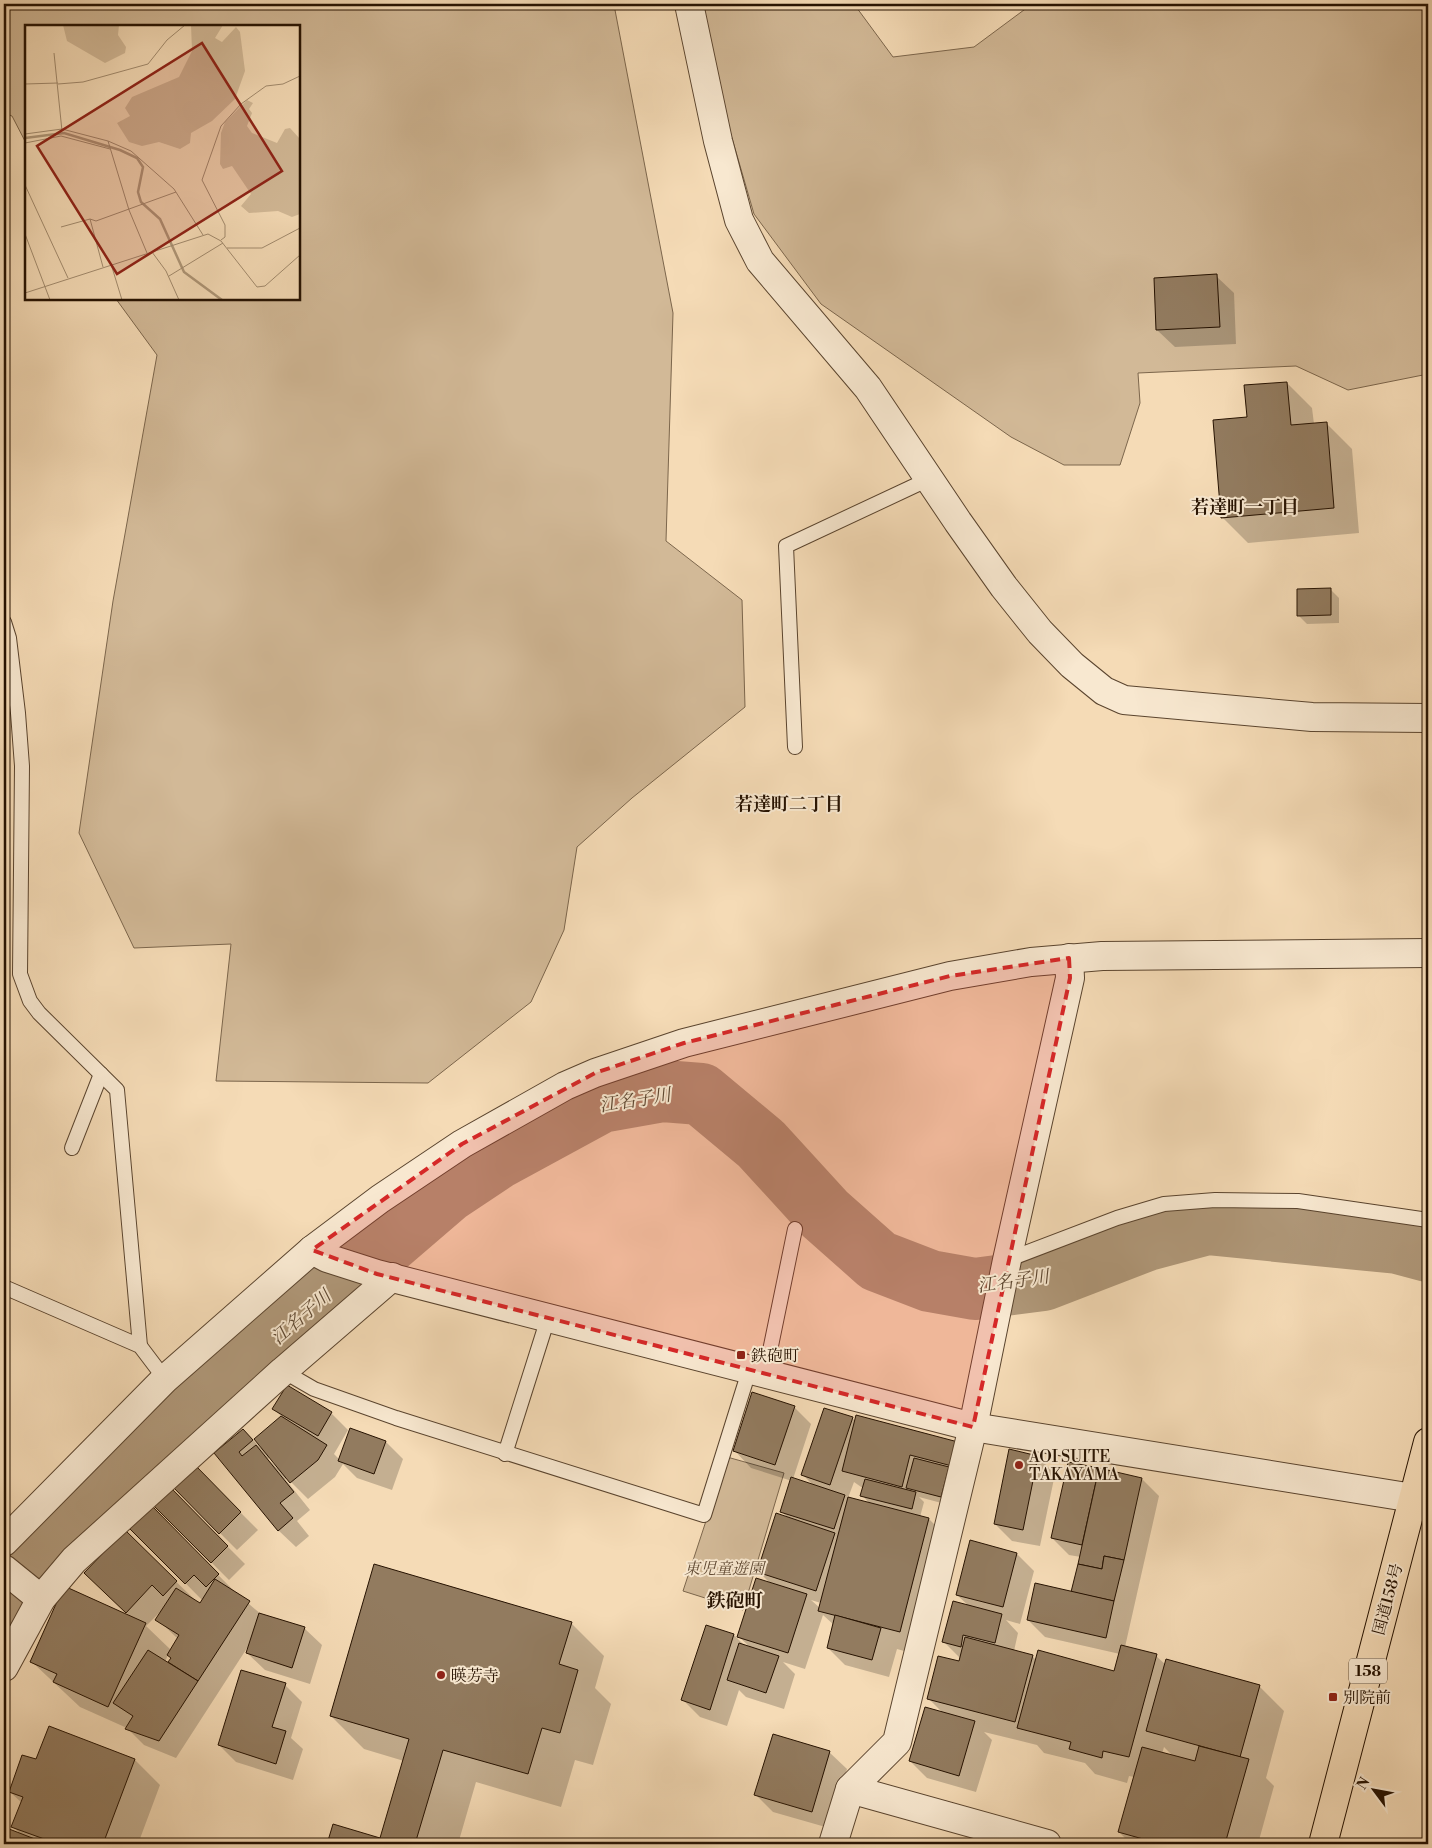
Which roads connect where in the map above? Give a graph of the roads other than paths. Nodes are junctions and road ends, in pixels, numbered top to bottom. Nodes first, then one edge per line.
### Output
1 (689, 4) edge
2 (929, 479) junction
3 (4, 622) edge
4 (1428, 718) edge
5 (795, 747) dead end
6 (1428, 953) edge
7 (1069, 958) junction
8 (100, 1074) junction
9 (72, 1148) dead end
10 (1428, 1220) edge
11 (795, 1229) dead end
12 (320, 1254) junction
13 (1007, 1260) junction
14 (385, 1276) junction
15 (4, 1287) edge
16 (548, 1318) junction
17 (140, 1346) junction
18 (283, 1371) junction
19 (757, 1373) junction
20 (165, 1379) junction
21 (973, 1427) junction
22 (1427, 1450) edge
23 (505, 1454) junction
24 (1413, 1498) junction
25 (4, 1542) edge
26 (4, 1569) edge
27 (36, 1595) junction
28 (4, 1667) edge
29 (850, 1789) junction
30 (834, 1844) edge
31 (1047, 1844) edge
32 (1323, 1844) edge

1 - 2 street
2 - 4 street
2 - 5 lane
3 - 8 lane
6 - 7 street
7 - 12 street
7 - 13 street
8 - 9 lane
8 - 17 lane
10 - 13 lane
11 - 19 lane
12 - 14 street
12 - 20 street
13 - 21 street
14 - 16 street
14 - 18 street
15 - 17 lane
16 - 19 street
16 - 23 lane
17 - 20 lane
18 - 23 lane
18 - 27 street
19 - 21 street
19 - 23 lane
20 - 25 street
21 - 24 street
21 - 29 street
22 - 24 highway, 国道158号 / 158
24 - 32 highway, 国道158号 / 158
26 - 27 street
27 - 28 street
29 - 30 street
29 - 31 street

